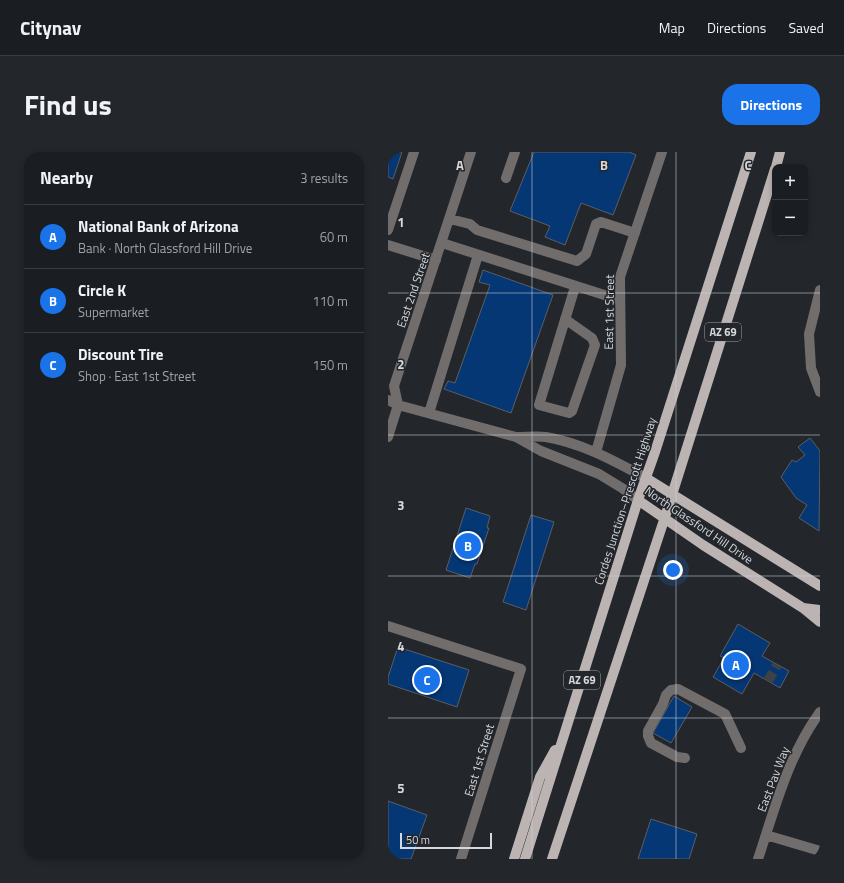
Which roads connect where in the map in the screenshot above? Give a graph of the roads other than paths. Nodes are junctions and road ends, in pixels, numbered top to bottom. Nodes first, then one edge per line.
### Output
1 (414, 152) edge
2 (470, 152) edge
3 (515, 152) edge
4 (662, 152) edge
5 (751, 152) edge
6 (780, 152) edge
7 (776, 164) edge
8 (506, 178) dead end
9 (772, 178) edge
10 (450, 219) junction
11 (388, 230) edge
12 (635, 233) junction
13 (442, 243) junction
14 (388, 245) edge
15 (478, 255) junction
16 (436, 260) junction
17 (575, 287) junction
18 (820, 293) edge
19 (620, 300) junction
20 (565, 319) junction
21 (820, 392) edge
22 (388, 400) edge
23 (398, 404) junction
24 (430, 413) junction
25 (388, 437) edge
26 (516, 437) junction
27 (596, 452) junction
28 (646, 478) junction
29 (672, 495) junction
30 (638, 500) junction
31 (665, 517) junction
32 (820, 586) edge
33 (802, 608) junction
34 (820, 610) edge
35 (820, 622) edge
36 (388, 626) edge
37 (820, 712) edge
38 (566, 731) junction
39 (742, 748) dead end
40 (685, 758) dead end
41 (766, 835) junction
42 (820, 851) edge
43 (461, 859) edge
44 (514, 859) edge
45 (525, 859) edge
46 (552, 859) edge
47 (758, 859) edge

1 - 11 street
2 - 10 street, East 2nd Street
3 - 8 street
4 - 12 street, East 1st Street
5 - 28 main road, Cordes Junction–Prescott Highway / AZ 69
6 - 7 main road, AZ 69
9 - 29 main road, AZ 69
10 - 12 street
10 - 13 street, East 2nd Street
12 - 19 street, East 1st Street
13 - 15 street
13 - 16 street, East 2nd Street
14 - 16 street
15 - 17 street
15 - 24 street
16 - 23 street, East 2nd Street
17 - 19 street
17 - 20 street
18 - 21 street
19 - 27 street, East 1st Street
20 - 20 street
22 - 23 street, North Glassford Hill Drive
23 - 24 street, North Glassford Hill Drive
23 - 25 street, East 2nd Street
24 - 26 street, North Glassford Hill Drive
26 - 27 street, North Glassford Hill Drive
26 - 30 street, North Glassford Hill Drive
27 - 28 street, North Glassford Hill Drive
28 - 29 main road, North Glassford Hill Drive
28 - 30 main road, Cordes Junction–Prescott Highway / AZ 69
29 - 31 main road, AZ 69
29 - 32 main road, North Glassford Hill Drive
30 - 31 main road, North Glassford Hill Drive
30 - 38 main road, Cordes Junction–Prescott Highway / AZ 69
31 - 33 main road, North Glassford Hill Drive
31 - 46 main road, AZ 69
33 - 34 main road
33 - 35 main road, North Glassford Hill Drive
36 - 43 street, East 1st Street
37 - 41 street, East Pav Way
38 - 44 main road
38 - 45 main road, Cordes Junction–Prescott Highway / AZ 69
39 - 40 street
41 - 42 street
41 - 47 street, East Pav Way

